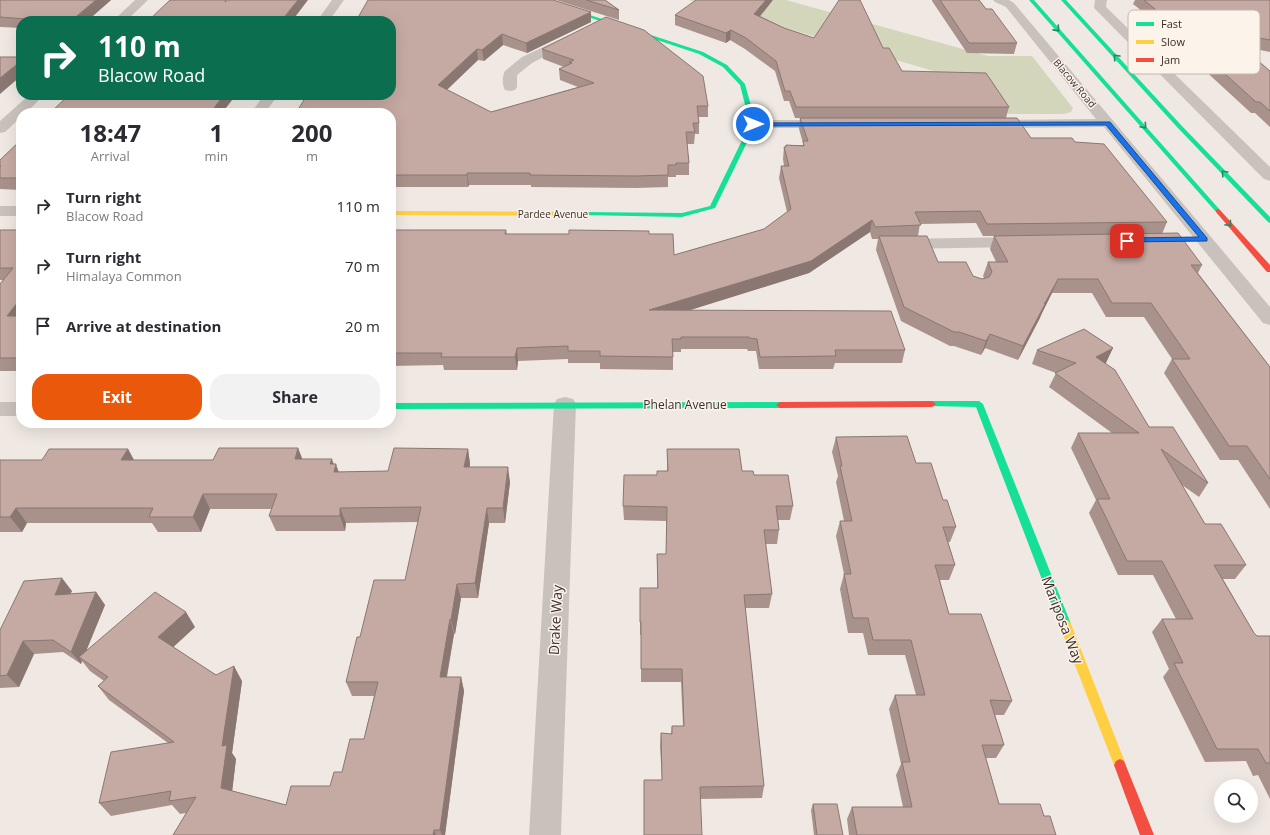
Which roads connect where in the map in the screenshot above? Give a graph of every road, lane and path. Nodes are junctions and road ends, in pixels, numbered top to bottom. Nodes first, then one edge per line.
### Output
1 (142, 0) edge
2 (338, 0) edge
3 (539, 0) edge
4 (999, 0) edge
5 (1031, 0) edge
6 (1063, 0) edge
7 (1101, 0) edge
8 (124, 16) edge
9 (327, 16) edge
10 (606, 21) junction
11 (1128, 36) edge
12 (1128, 71) edge
13 (1131, 74) edge
14 (1167, 74) edge
15 (510, 87) dead end
16 (32, 100) edge
17 (23, 108) edge
18 (16, 115) edge
19 (1108, 123) junction
20 (753, 124) junction
21 (839, 124) edge
22 (981, 124) edge
23 (0, 129) edge
24 (1270, 176) edge
25 (0, 211) edge
26 (16, 211) edge
27 (396, 213) edge
28 (1270, 221) edge
29 (1180, 240) edge
30 (1204, 240) junction
31 (1037, 242) edge
32 (887, 244) edge
33 (1270, 270) edge
34 (1270, 319) edge
35 (565, 404) junction
36 (979, 404) joint
37 (396, 406) edge
38 (16, 408) edge
39 (0, 409) edge
40 (545, 835) edge
41 (1147, 835) edge

1 - 8 street
2 - 9 street
3 - 10 street
4 - 19 street, Blacow Road
5 -> 33 street, Blacow Road
12 -> 6 street
7 - 11 street
10 - 15 street
10 - 20 street
28 -> 13 street
14 - 24 street
16 - 17 street
18 - 23 street
19 - 22 street
19 - 30 street, Blacow Road
20 - 21 street
20 - 27 street, Pardee Avenue
25 - 26 street
29 - 30 street
30 - 34 street, Blacow Road
31 - 32 street
35 - 36 street, Phelan Avenue
35 - 37 street, Phelan Avenue
35 - 40 street, Drake Way
36 - 41 street, Mariposa Way
38 - 39 street

